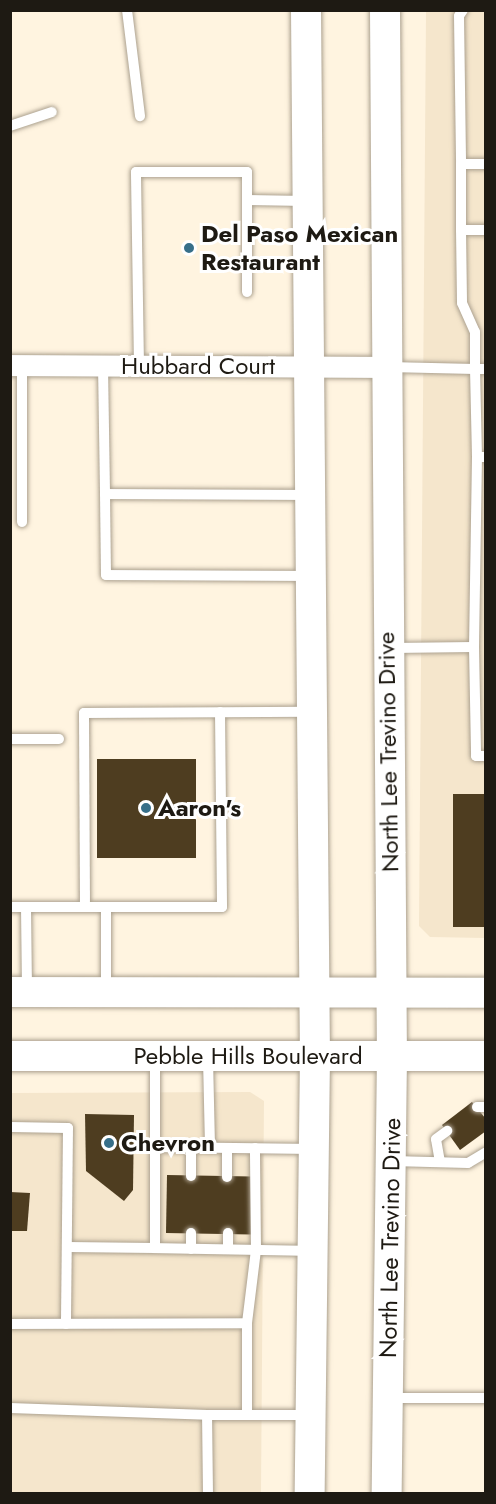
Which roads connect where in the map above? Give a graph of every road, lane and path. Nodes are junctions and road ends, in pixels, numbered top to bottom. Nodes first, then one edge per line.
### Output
1 (127, 10) edge
2 (306, 10) edge
3 (385, 10) edge
4 (463, 10) edge
5 (52, 112) dead end
6 (140, 116) dead end
7 (10, 126) edge
8 (461, 164) junction
9 (486, 164) edge
10 (247, 200) junction
11 (307, 201) junction
12 (461, 230) junction
13 (486, 230) edge
14 (247, 292) dead end
15 (16, 365) edge
16 (103, 365) junction
17 (139, 366) junction
18 (308, 367) junction
19 (385, 367) junction
20 (481, 369) edge
21 (10, 425) edge
22 (22, 425) junction
23 (481, 457) edge
24 (105, 494) junction
25 (309, 495) junction
26 (22, 522) dead end
27 (310, 576) junction
28 (474, 647) junction
29 (387, 648) junction
30 (220, 712) junction
31 (311, 712) junction
32 (10, 739) edge
33 (59, 739) dead end
34 (486, 756) edge
35 (26, 907) junction
36 (85, 907) junction
37 (106, 907) junction
38 (10, 908) edge
39 (19, 992) edge
40 (106, 993) junction
41 (314, 993) junction
42 (390, 993) junction
43 (486, 993) edge
44 (208, 1055) junction
45 (315, 1055) junction
46 (392, 1055) junction
47 (10, 1056) edge
48 (155, 1056) junction
49 (486, 1056) edge
50 (10, 1127) edge
51 (447, 1131) dead end
52 (155, 1147) junction
53 (191, 1148) junction
54 (210, 1148) junction
55 (227, 1148) junction
56 (255, 1148) junction
57 (314, 1149) junction
58 (486, 1152) edge
59 (391, 1161) junction
60 (440, 1162) junction
61 (191, 1176) dead end
62 (227, 1177) dead end
63 (191, 1233) dead end
64 (228, 1233) dead end
65 (67, 1247) junction
66 (155, 1248) junction
67 (191, 1249) junction
68 (228, 1249) junction
69 (256, 1250) junction
70 (313, 1251) junction
71 (247, 1323) junction
72 (10, 1324) edge
73 (66, 1324) junction
74 (388, 1398) junction
75 (486, 1398) edge
76 (10, 1408) edge
77 (247, 1414) junction
78 (311, 1414) junction
79 (207, 1415) junction
80 (208, 1494) edge
81 (310, 1494) edge
82 (387, 1494) edge

1 - 6 lane
2 - 11 main road
3 - 19 main road, North Lee Trevino Drive
4 - 8 lane
5 - 7 lane
8 - 9 lane
8 - 12 lane
10 - 11 lane
10 - 14 lane
10 - 17 lane
11 - 18 main road
12 - 13 lane
12 - 20 lane
15 - 16 street, Hubbard Court
15 - 22 lane
16 - 17 street, Hubbard Court
16 - 24 lane
17 - 18 street, Hubbard Court
18 - 19 street, Hubbard Court
18 - 25 main road
19 - 20 lane
19 - 29 main road, North Lee Trevino Drive
20 - 23 lane
21 - 22 lane
22 - 26 lane
23 - 28 lane
24 - 25 lane
24 - 27 lane
25 - 27 main road
27 - 31 main road
28 - 29 lane
28 - 34 lane
29 - 42 main road, North Lee Trevino Drive
30 - 31 lane
30 - 36 lane
30 - 37 lane
31 - 41 main road
32 - 33 lane
35 - 36 lane
35 - 38 lane
35 - 39 lane
36 - 37 lane
37 - 40 lane
39 - 40 main road
40 - 41 main road
41 - 42 main road
41 - 45 main road
42 - 43 main road
42 - 46 main road, North Lee Trevino Drive
44 - 45 main road, Pebble Hills Boulevard
44 - 48 main road, Pebble Hills Boulevard
44 - 54 lane
45 - 46 main road, Pebble Hills Boulevard
45 - 57 main road
46 - 49 main road, Pebble Hills Boulevard
46 - 59 main road, North Lee Trevino Drive
47 - 48 main road, Pebble Hills Boulevard
48 - 52 lane
50 - 65 lane
51 - 60 lane
52 - 53 lane
52 - 66 lane
53 - 54 lane
53 - 61 lane
54 - 55 lane
55 - 56 lane
55 - 62 lane
56 - 57 lane
56 - 69 lane
57 - 70 main road
58 - 60 lane
59 - 60 lane
59 - 74 main road, North Lee Trevino Drive
63 - 67 lane
64 - 68 lane
65 - 66 lane
65 - 73 lane
66 - 67 lane
67 - 68 lane
68 - 69 lane
69 - 70 lane
69 - 71 lane
70 - 78 main road
71 - 73 lane
71 - 77 lane
72 - 73 lane
74 - 75 lane
74 - 82 main road, North Lee Trevino Drive
76 - 79 lane
77 - 78 lane
77 - 79 lane
78 - 81 main road
79 - 80 lane

